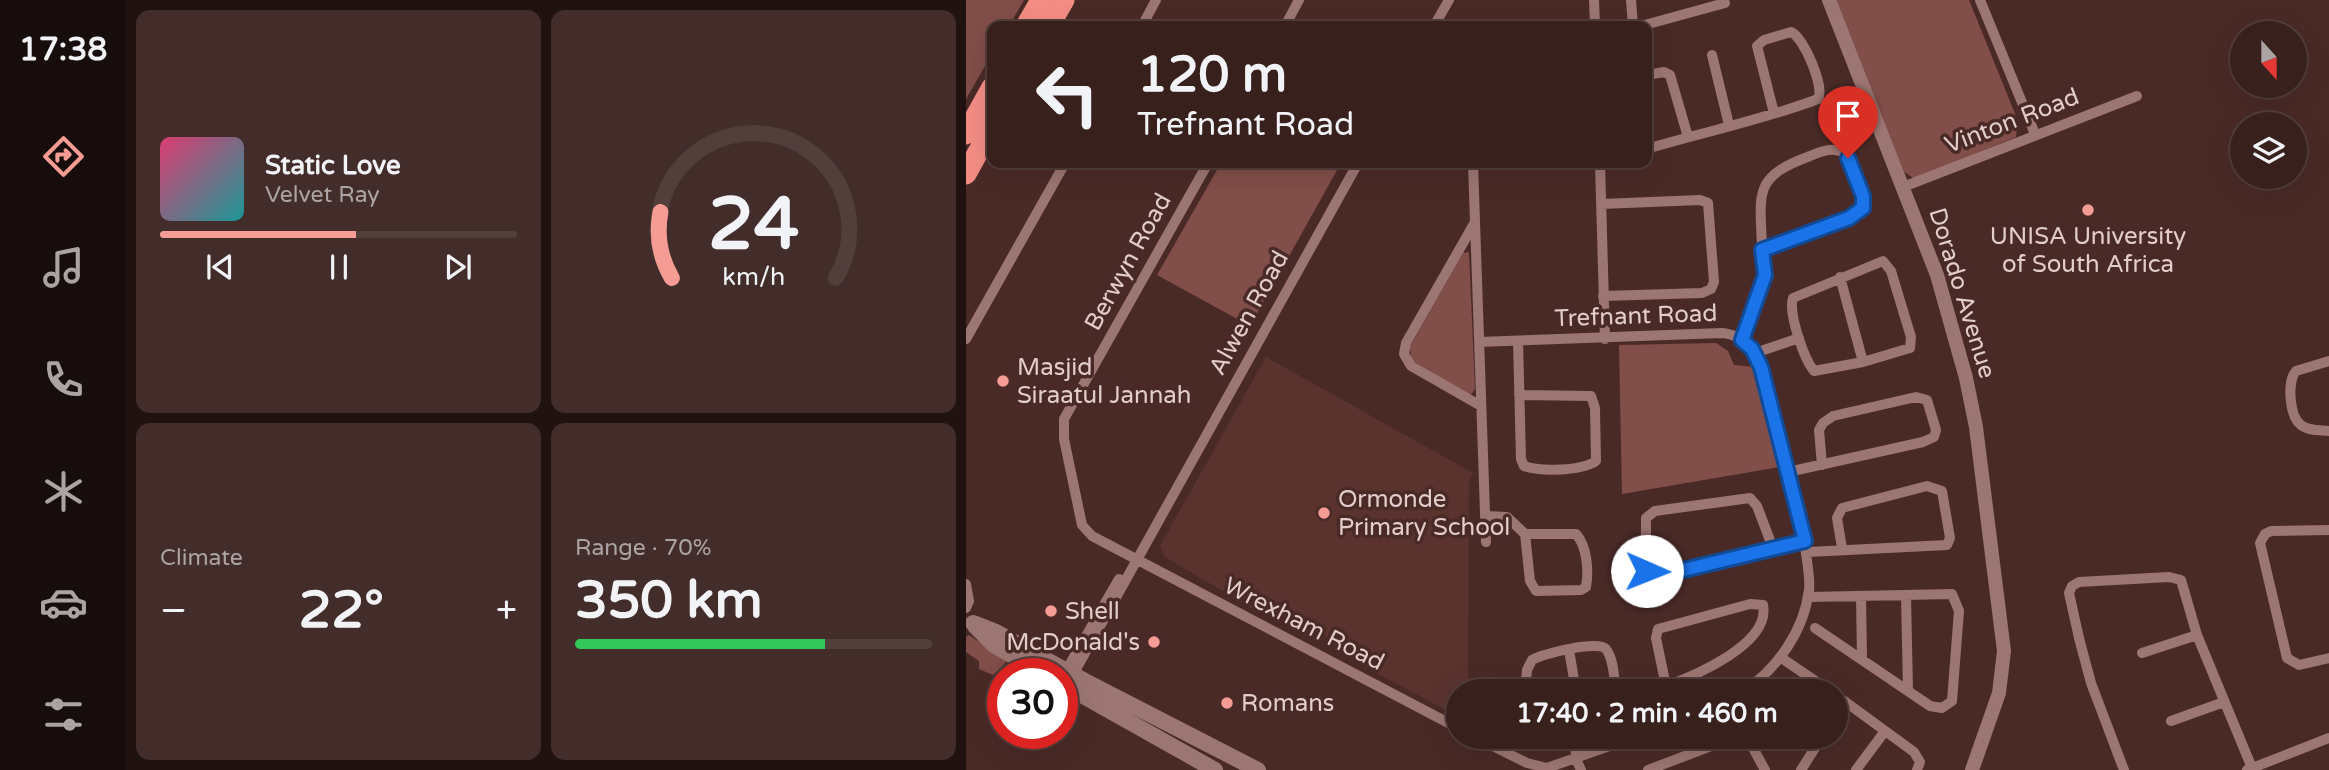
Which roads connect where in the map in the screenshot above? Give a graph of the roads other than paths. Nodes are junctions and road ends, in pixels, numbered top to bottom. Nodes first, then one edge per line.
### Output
1 (1041, 0) edge
2 (1064, 0) edge
3 (1157, 0) edge
4 (1299, 0) edge
5 (1449, 0) edge
6 (1594, 0) edge
7 (1632, 0) edge
8 (1683, 0) edge
9 (1829, 0) edge
10 (1980, 0) edge
11 (1725, 3) dead end
12 (1685, 13) junction
13 (1029, 21) edge
14 (1052, 21) edge
15 (1145, 21) edge
16 (1288, 21) edge
17 (1437, 21) edge
18 (1595, 21) edge
19 (1633, 21) edge
20 (1652, 23) edge
21 (1712, 55) dead end
22 (1652, 74) edge
23 (987, 91) edge
24 (987, 94) edge
25 (2137, 96) dead end
26 (1774, 113) junction
27 (966, 114) edge
28 (1729, 125) junction
29 (966, 134) edge
30 (2035, 134) junction
31 (987, 136) edge
32 (1688, 137) junction
33 (1652, 148) edge
34 (1062, 168) edge
35 (1205, 168) edge
36 (1355, 168) edge
37 (1474, 168) edge
38 (1600, 168) edge
39 (966, 174) edge
40 (1903, 187) junction
41 (1601, 204) junction
42 (1475, 222) junction
43 (1762, 250) junction
44 (1840, 277) junction
45 (1603, 296) junction
46 (1800, 338) junction
47 (966, 339) edge
48 (1605, 339) junction
49 (1742, 340) junction
50 (1518, 341) junction
51 (1479, 342) junction
52 (1755, 353) junction
53 (2329, 360) edge
54 (1863, 362) junction
55 (1519, 394) junction
56 (1481, 406) junction
57 (2329, 431) edge
58 (1822, 465) junction
59 (1788, 472) junction
60 (1486, 516) junction
61 (2329, 530) edge
62 (1525, 534) junction
63 (1486, 541) dead end
64 (1807, 547) junction
65 (1842, 548) junction
66 (1774, 551) junction
67 (1135, 558) junction
68 (966, 584) edge
69 (1906, 596) junction
70 (1808, 597) junction
71 (1861, 597) junction
72 (2000, 613) junction
73 (968, 616) edge
74 (1815, 628) dead end
75 (2197, 635) junction
76 (1569, 650) junction
77 (2142, 653) dead end
78 (1780, 656) junction
79 (1016, 658) edge
80 (1035, 658) edge
81 (1078, 658) edge
82 (2329, 658) edge
83 (1862, 659) junction
84 (1810, 678) edge
85 (1526, 679) edge
86 (1574, 679) edge
87 (1613, 679) edge
88 (1756, 679) edge
89 (1078, 685) edge
90 (1078, 686) edge
91 (1666, 688) edge
92 (1908, 690) junction
93 (2224, 702) junction
94 (1848, 703) edge
95 (2171, 720) dead end
96 (1446, 722) edge
97 (1885, 731) junction
98 (2329, 738) edge
99 (1984, 744) junction
100 (1500, 749) edge
101 (1576, 749) edge
102 (1603, 749) edge
103 (1703, 749) edge
104 (1754, 749) edge
105 (1814, 749) edge
106 (1576, 759) junction
107 (2250, 769) edge
108 (1215, 770) edge
109 (1258, 770) edge
110 (1581, 770) edge
111 (1648, 770) edge
112 (1765, 770) edge
113 (1801, 770) edge
114 (1856, 770) edge
115 (1917, 770) edge
116 (1963, 770) edge
117 (1972, 770) edge
118 (1986, 770) edge
119 (2124, 770) edge

1 - 13 highway
2 - 14 highway
3 - 15 street
4 - 16 street
5 - 17 street
6 - 18 street
7 - 19 street
8 - 12 street
9 - 40 street, Dorado Avenue
10 - 30 street
11 - 12 street
12 - 20 street
21 - 28 street
22 - 32 street
23 - 27 highway
24 - 29 highway
25 - 30 street, Vinton Road
26 - 26 street
26 - 28 street
28 - 32 street
30 - 40 street, Vinton Road
31 - 39 highway
32 - 33 street
34 - 47 street
35 - 67 street, Berwyn Road
36 - 67 street, Alwen Road
37 - 42 street
38 - 41 street
40 - 72 street, Dorado Avenue
41 - 45 street
41 - 45 street
42 - 51 street
42 - 56 street
43 - 43 street
43 - 49 street
44 - 46 street
44 - 54 street
44 - 54 street
45 - 48 street
46 - 52 street
46 - 54 street
48 - 49 street, Trefnant Road
48 - 50 street, Trefnant Road
49 - 52 street, Trefnant Road
50 - 51 street, Trefnant Road
50 - 55 street
51 - 56 street
52 - 59 street, Trefnant Road
53 - 57 street
55 - 55 street
56 - 60 street
58 - 58 street
58 - 59 street
59 - 64 street, Trefnant Road
60 - 62 street
60 - 63 street
61 - 82 street
62 - 62 street
64 - 65 street
64 - 66 street
64 - 70 street, Trefnant Road
65 - 65 street
66 - 66 street
67 - 81 street, Alwen Road
67 - 96 street, Wrexham Road
68 - 73 street
69 - 71 street
69 - 92 street
69 - 92 street
70 - 71 street
70 - 78 street, Trefnant Road
71 - 83 street
72 - 99 street, Dorado Avenue
72 - 116 street, Dorado Avenue
73 - 79 main road
73 - 80 main road
74 - 83 street
75 - 77 street
75 - 93 street
75 - 119 street
76 - 85 street
76 - 86 street
76 - 87 street
78 - 84 street
78 - 88 street, Trefnant Road
83 - 92 street
89 - 109 main road
90 - 108 main road
91 - 91 street
93 - 95 street
93 - 107 street
94 - 97 street
97 - 114 street
97 - 115 street
98 - 107 street
99 - 117 street, Dorado Avenue
99 - 118 street
100 - 106 street
101 - 106 street
102 - 106 street
103 - 111 street
104 - 112 street
105 - 113 street
106 - 110 street

